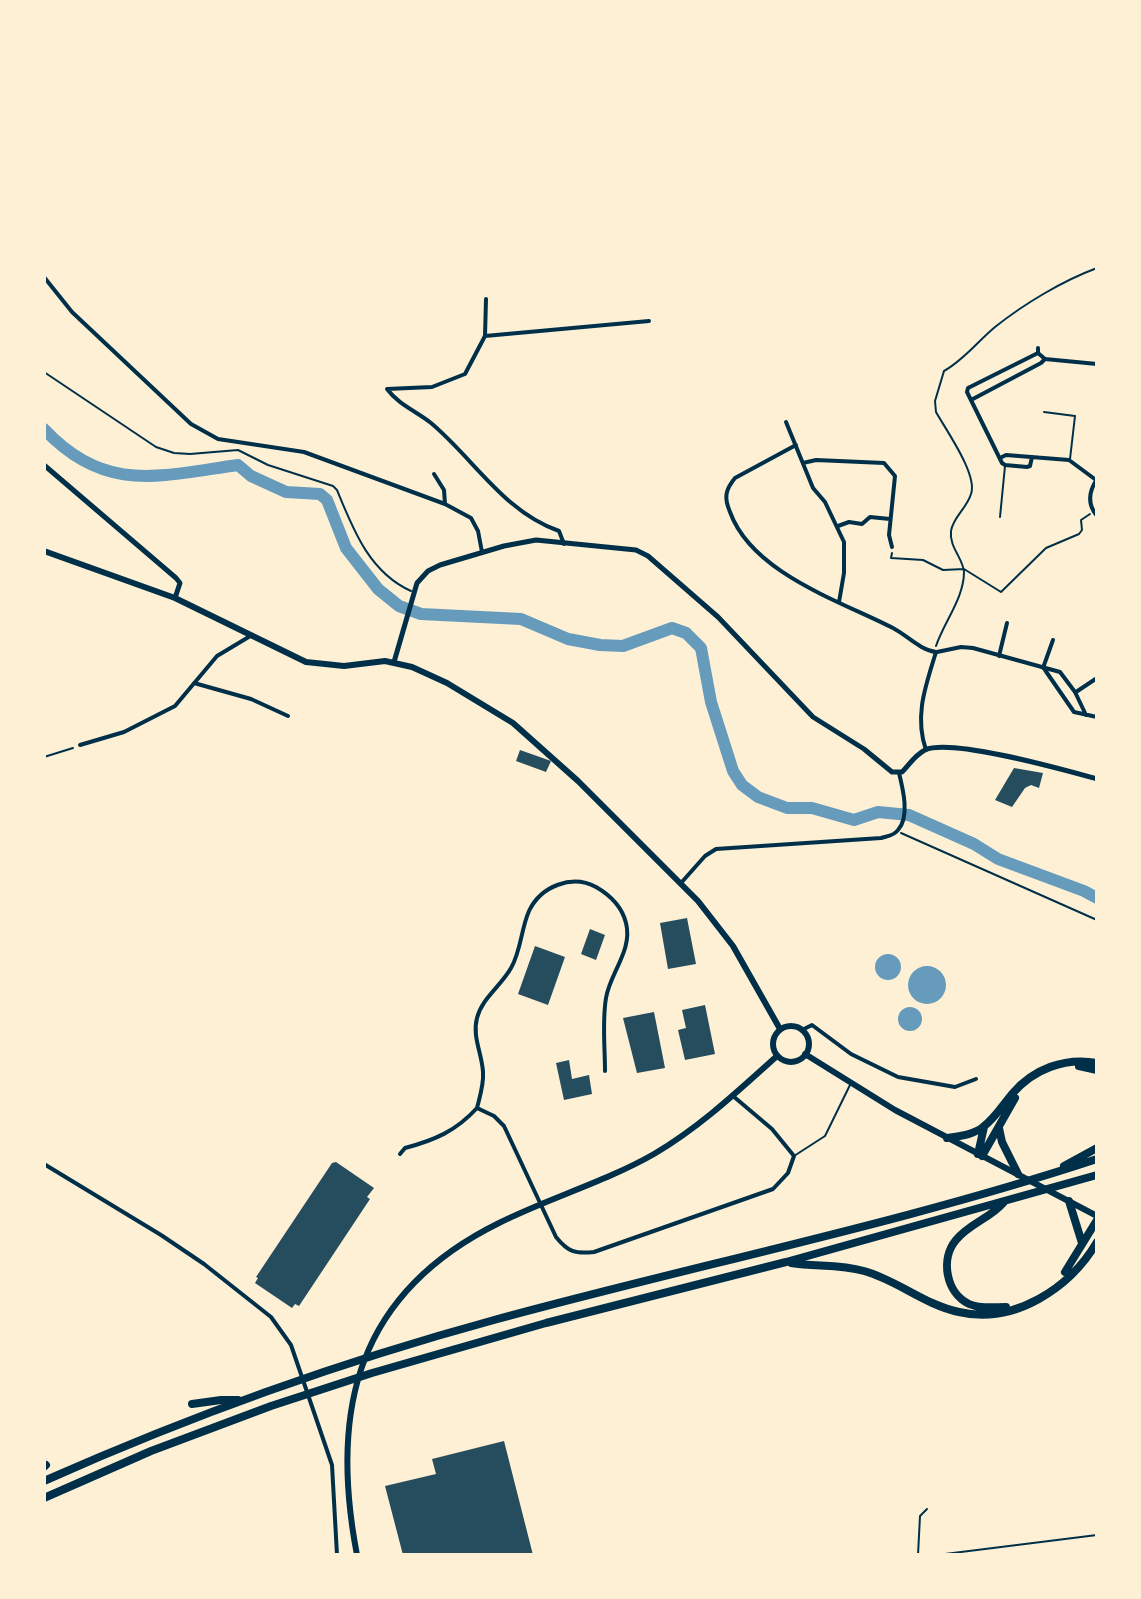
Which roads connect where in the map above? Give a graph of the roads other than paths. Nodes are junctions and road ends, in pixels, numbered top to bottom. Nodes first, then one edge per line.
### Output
1 (44, 277) edge
2 (486, 299) dead end
3 (649, 321) dead end
4 (485, 336) junction
5 (1045, 359) junction
6 (1097, 364) edge
7 (971, 400) junction
8 (1044, 412) dead end
9 (786, 422) dead end
10 (796, 445) junction
11 (1001, 457) junction
12 (1032, 457) junction
13 (1069, 460) junction
14 (803, 463) junction
15 (44, 465) edge
16 (1005, 465) junction
17 (434, 474) dead end
18 (1097, 479) edge
19 (445, 504) junction
20 (1095, 514) edge
21 (1000, 517) dead end
22 (890, 519) junction
23 (838, 526) junction
24 (564, 544) junction
25 (892, 547) road end
26 (44, 551) edge
27 (482, 552) junction
28 (175, 598) junction
29 (839, 602) junction
30 (1007, 623) dead end
31 (252, 634) junction
32 (1053, 640) dead end
33 (936, 652) junction
34 (999, 656) junction
35 (394, 662) junction
36 (1043, 669) junction
37 (1097, 678) edge
38 (194, 683) junction
39 (1075, 692) junction
40 (1086, 715) junction
41 (288, 716) dead end
42 (1097, 717) edge
43 (80, 745) road end
44 (926, 750) junction
45 (899, 773) junction
46 (1097, 779) edge
47 (681, 883) junction
48 (780, 1029) junction
49 (802, 1030) junction
50 (805, 1054) junction
51 (777, 1056) junction
52 (1097, 1063) edge
53 (1097, 1070) edge
54 (605, 1071) dead end
55 (976, 1079) dead end
56 (851, 1084) junction
57 (733, 1096) junction
58 (477, 1108) junction
59 (984, 1127) junction
60 (999, 1127) junction
61 (947, 1138) junction
62 (1097, 1148) edge
63 (400, 1154) dead end
64 (980, 1155) junction
65 (794, 1156) junction
66 (1097, 1159) edge
67 (44, 1164) edge
68 (1053, 1173) junction
69 (1018, 1174) junction
70 (1097, 1175) edge
71 (1004, 1201) junction
72 (1069, 1201) junction
73 (541, 1205) junction
74 (1097, 1218) edge
75 (1082, 1243) junction
76 (1097, 1244) edge
77 (786, 1262) junction
78 (242, 1401) junction
79 (192, 1404) dead end
80 (44, 1481) edge
81 (44, 1498) edge
82 (927, 1509) dead end
83 (1097, 1535) edge
84 (337, 1555) edge
85 (357, 1555) edge
86 (918, 1555) edge
87 (937, 1555) edge

1 - 19 street
2 - 4 street
3 - 4 street
4 - 24 street
5 - 6 street
5 - 7 street
5 - 7 street
7 - 11 street
8 - 13 lane
9 - 10 street
10 - 14 street
10 - 29 street
11 - 12 street
11 - 16 street
12 - 13 street
12 - 16 street
13 - 18 street
14 - 22 street
14 - 23 street
15 - 28 street
16 - 21 lane
17 - 19 street
18 - 20 street
19 - 27 street
22 - 23 street
22 - 25 street
23 - 29 street
24 - 27 street
24 - 45 street
26 - 28 main road
27 - 35 street
28 - 31 main road
29 - 33 street
30 - 34 street
31 - 35 main road
31 - 38 street
32 - 36 street
33 - 34 street
33 - 44 street
34 - 36 street
35 - 47 main road
36 - 39 street
36 - 40 street
37 - 39 street
38 - 41 street
38 - 43 street
39 - 40 street
40 - 42 street
44 - 45 street
44 - 46 street
45 - 47 street
47 - 48 main road
48 - 49 main road
48 - 51 main road
49 - 50 main road
49 - 55 street
50 - 51 main road
50 - 56 main road
51 - 57 main road
52 - 59 highway
53 - 60 highway
54 - 58 street
56 - 61 main road
56 - 65 lane
57 - 65 street
57 - 73 main road
58 - 63 street
58 - 73 street
59 - 61 highway
59 - 64 highway
60 - 64 highway
60 - 69 highway
61 - 64 main road
62 - 68 highway
64 - 69 main road
65 - 73 street
66 - 68 highway
67 - 84 street
68 - 78 highway
69 - 72 main road
70 - 71 highway
71 - 75 highway
71 - 77 highway
72 - 74 main road
72 - 75 highway
73 - 85 main road
74 - 75 highway
76 - 77 highway
77 - 81 highway
78 - 79 highway
78 - 80 highway
82 - 86 lane
83 - 87 lane

